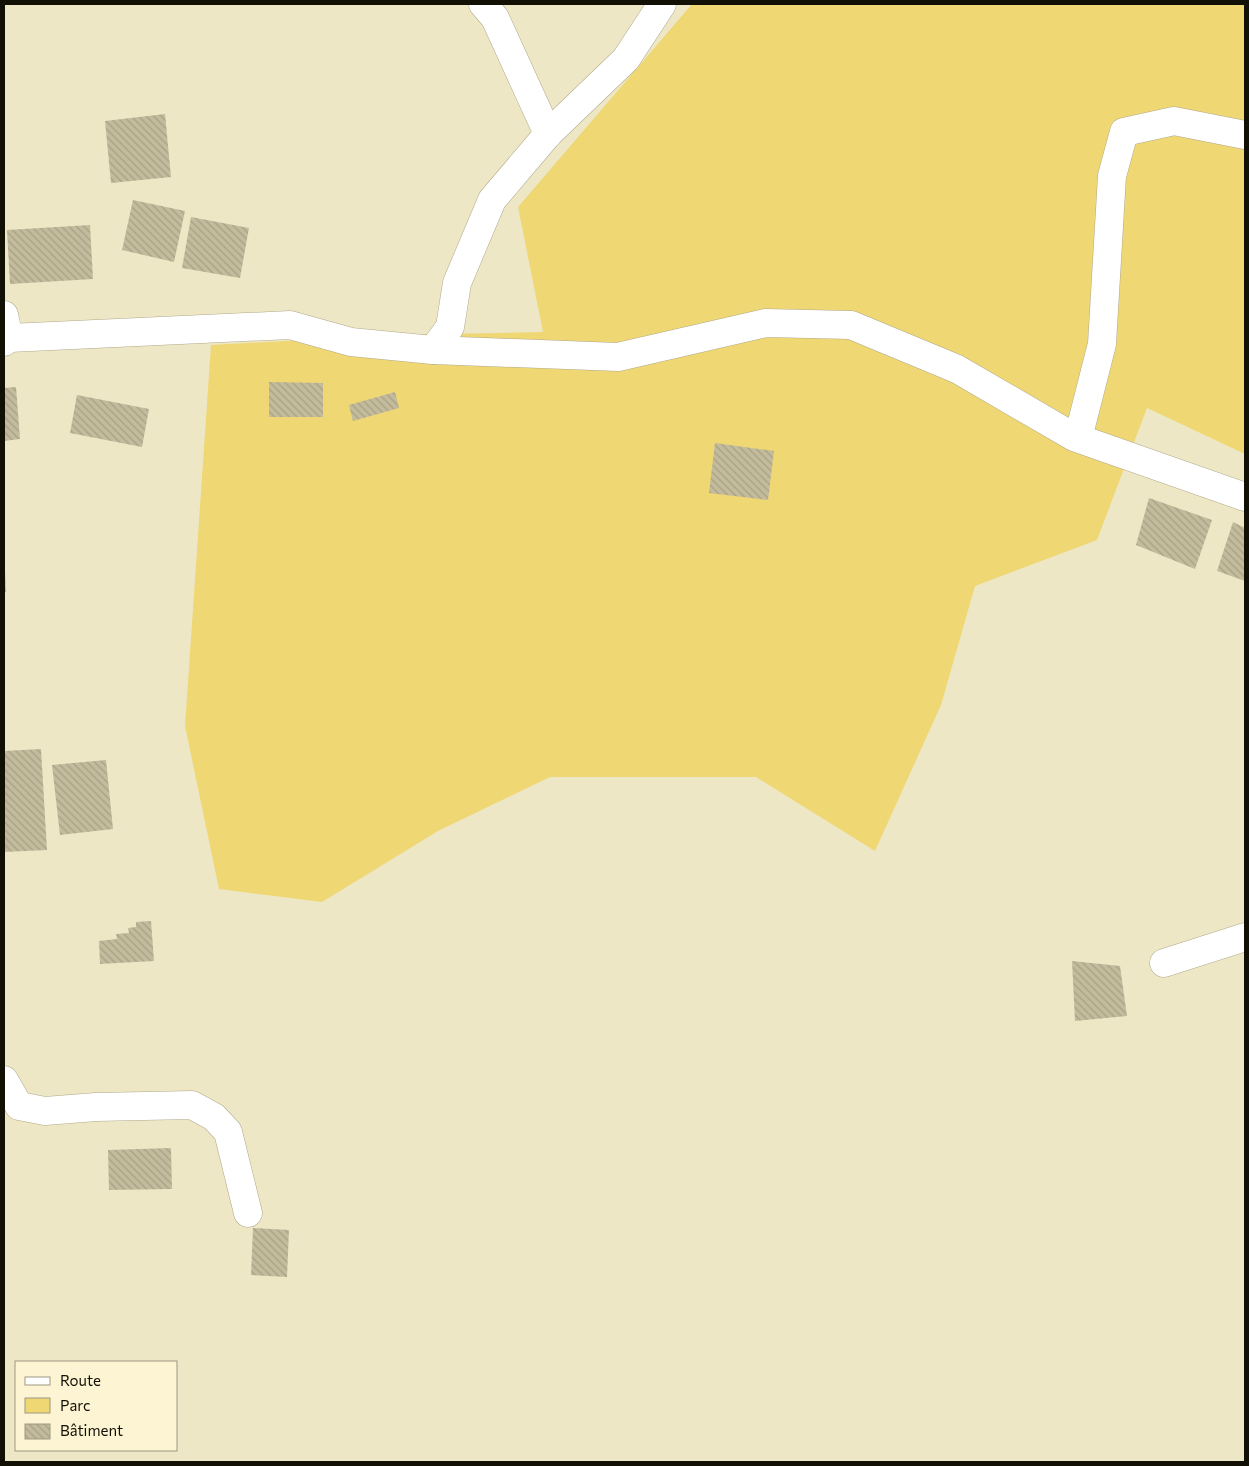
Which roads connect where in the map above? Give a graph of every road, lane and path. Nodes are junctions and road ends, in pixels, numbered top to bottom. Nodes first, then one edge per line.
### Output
1 (662, 4) edge
2 (495, 9) edge
3 (548, 134) junction
4 (1245, 135) edge
5 (6, 331) edge
6 (433, 350) junction
7 (1078, 438) junction
8 (1245, 497) edge
9 (1245, 938) edge
10 (1164, 964) dead end
11 (4, 1080) edge
12 (248, 1213) dead end

1 - 3 street
2 - 3 street
3 - 6 street
4 - 7 street
5 - 6 street
6 - 7 street
7 - 8 street
9 - 10 street
11 - 12 street

